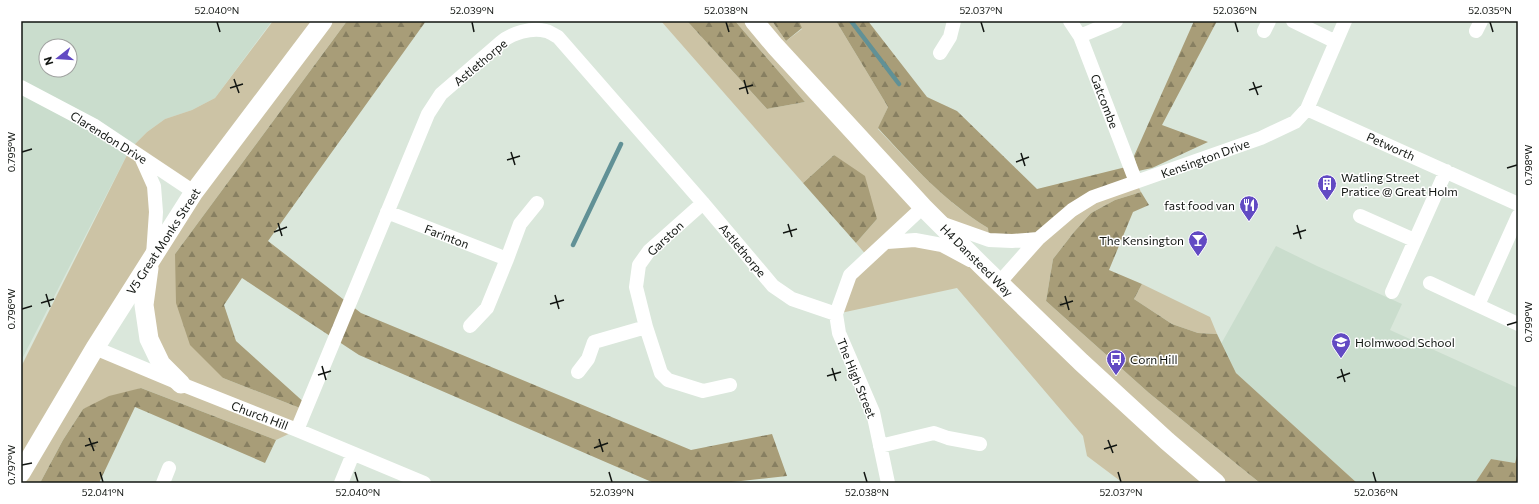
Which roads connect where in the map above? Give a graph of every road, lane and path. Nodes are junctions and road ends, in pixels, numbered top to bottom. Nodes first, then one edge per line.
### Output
1 (323, 21) edge
2 (754, 21) edge
3 (954, 21) edge
4 (1070, 21) edge
5 (1116, 21) edge
6 (1293, 21) edge
7 (1345, 21) edge
8 (1080, 36) junction
9 (1336, 42) junction
10 (940, 54) dead end
11 (21, 87) edge
12 (1307, 109) junction
13 (141, 156) junction
14 (1446, 171) junction
15 (1136, 182) junction
16 (194, 192) junction
17 (703, 203) junction
18 (537, 204) dead end
19 (1518, 204) edge
20 (922, 206) junction
21 (387, 212) junction
22 (1360, 216) dead end
23 (1518, 216) edge
24 (940, 223) junction
25 (1038, 240) junction
26 (1414, 240) junction
27 (886, 242) junction
28 (507, 259) junction
29 (151, 260) junction
30 (981, 265) junction
31 (999, 283) junction
32 (1430, 283) dead end
33 (1392, 292) dead end
34 (1478, 305) junction
35 (836, 314) junction
36 (1518, 324) edge
37 (470, 326) dead end
38 (646, 327) junction
39 (95, 348) junction
40 (578, 372) dead end
41 (181, 384) junction
42 (730, 385) dead end
43 (298, 430) junction
44 (980, 444) dead end
45 (880, 446) junction
46 (353, 454) junction
47 (169, 468) dead end
48 (21, 473) edge
49 (163, 483) edge
50 (342, 483) edge
51 (424, 483) edge
52 (888, 483) edge
53 (1216, 483) edge

1 - 16 street, V5 Great Monks Street
2 - 20 street, H4 Dansteed Way
3 - 10 street
4 - 8 street, Gatcombe
5 - 8 street
6 - 9 street
7 - 9 street, Kensington Drive
8 - 15 street, Gatcombe
9 - 12 street, Kensington Drive
11 - 13 street, Clarendon Drive
12 - 14 street, Petworth
12 - 15 street, Kensington Drive
13 - 16 street, Clarendon Drive
13 - 29 street, Clarendon Drive
14 - 19 street, Petworth
14 - 26 street
15 - 25 street, Kensington Drive
16 - 29 street, V5 Great Monks Street
17 - 21 street, Astlethorpe
17 - 35 street, Astlethorpe
17 - 38 street, Garston
18 - 28 street
20 - 24 street, H4 Dansteed Way
20 - 27 street, The High Street
21 - 28 street, Farinton
21 - 43 street, Astlethorpe
22 - 26 street
23 - 34 street
24 - 25 street
24 - 30 street, H4 Dansteed Way
25 - 31 street, Kensington Drive
26 - 33 street
27 - 30 street
27 - 35 street, The High Street
28 - 37 street
29 - 39 street, V5 Great Monks Street
29 - 41 street
30 - 31 street, H4 Dansteed Way
31 - 53 street, H4 Dansteed Way
32 - 34 street
34 - 36 street
35 - 45 street, The High Street
38 - 40 street
38 - 42 street, Garston
39 - 41 street, Church Hill
39 - 48 street, V5 Great Monks Street
41 - 43 street, Church Hill
43 - 46 street, Church Hill
44 - 45 street
45 - 52 street, The High Street
46 - 50 street
46 - 51 street, Church Hill
47 - 49 street

